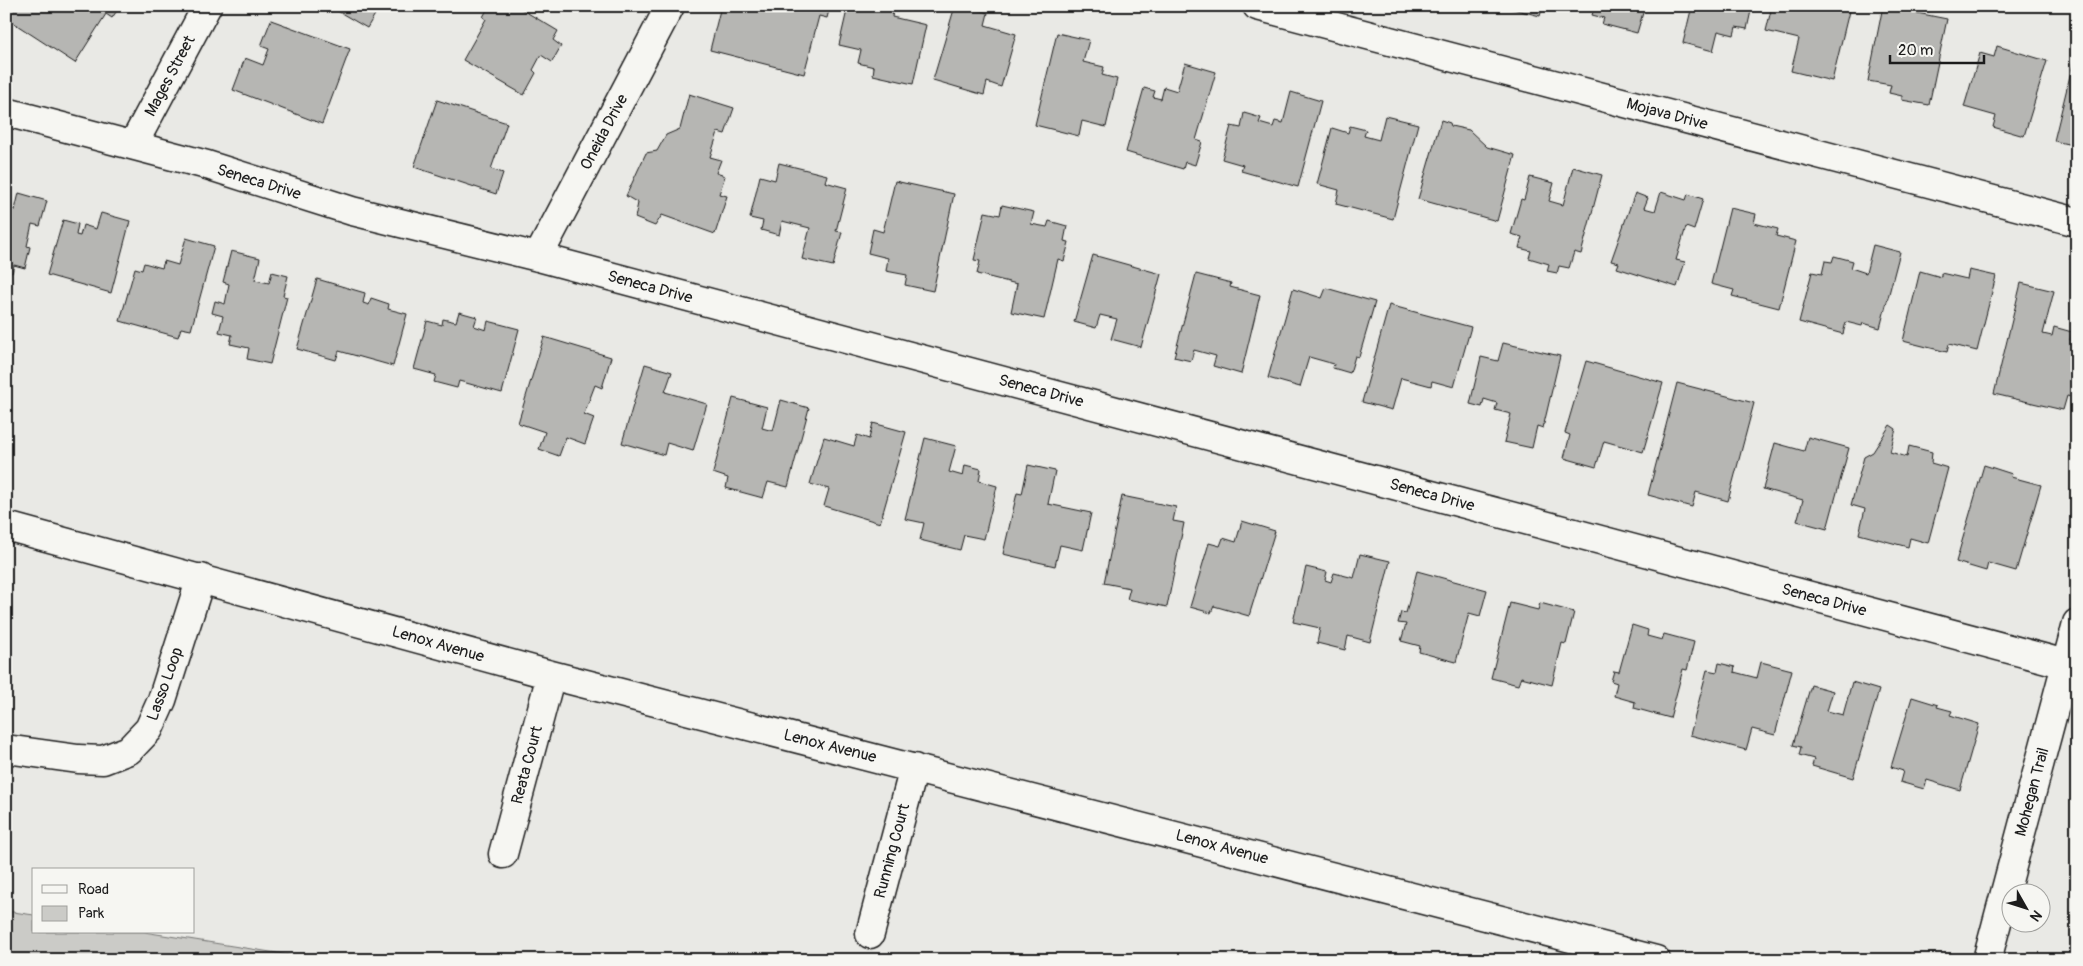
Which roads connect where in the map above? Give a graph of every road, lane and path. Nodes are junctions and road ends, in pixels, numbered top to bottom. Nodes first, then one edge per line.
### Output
1 (207, 6) edge
2 (670, 6) edge
3 (1256, 6) edge
4 (6, 112) edge
5 (133, 145) junction
6 (2077, 222) edge
7 (538, 257) junction
8 (6, 526) edge
9 (201, 578) junction
10 (2077, 623) edge
11 (2071, 665) edge
12 (551, 676) junction
13 (6, 749) edge
14 (914, 768) junction
15 (503, 854) dead end
16 (870, 934) dead end
17 (1656, 960) edge
18 (1987, 960) edge

1 - 5 street, Mages Street
2 - 7 street, Oneida Drive
3 - 6 street, Mojava Drive
4 - 5 street, Seneca Drive
5 - 7 street, Seneca Drive
7 - 11 street, Seneca Drive
8 - 9 street, Lenox Avenue
9 - 12 street, Lenox Avenue
9 - 13 street, Lasso Loop
10 - 11 street, Mohegan Trail
11 - 18 street, Mohegan Trail
12 - 14 street, Lenox Avenue
12 - 15 street, Reata Court
14 - 16 street, Running Court
14 - 17 street, Lenox Avenue

